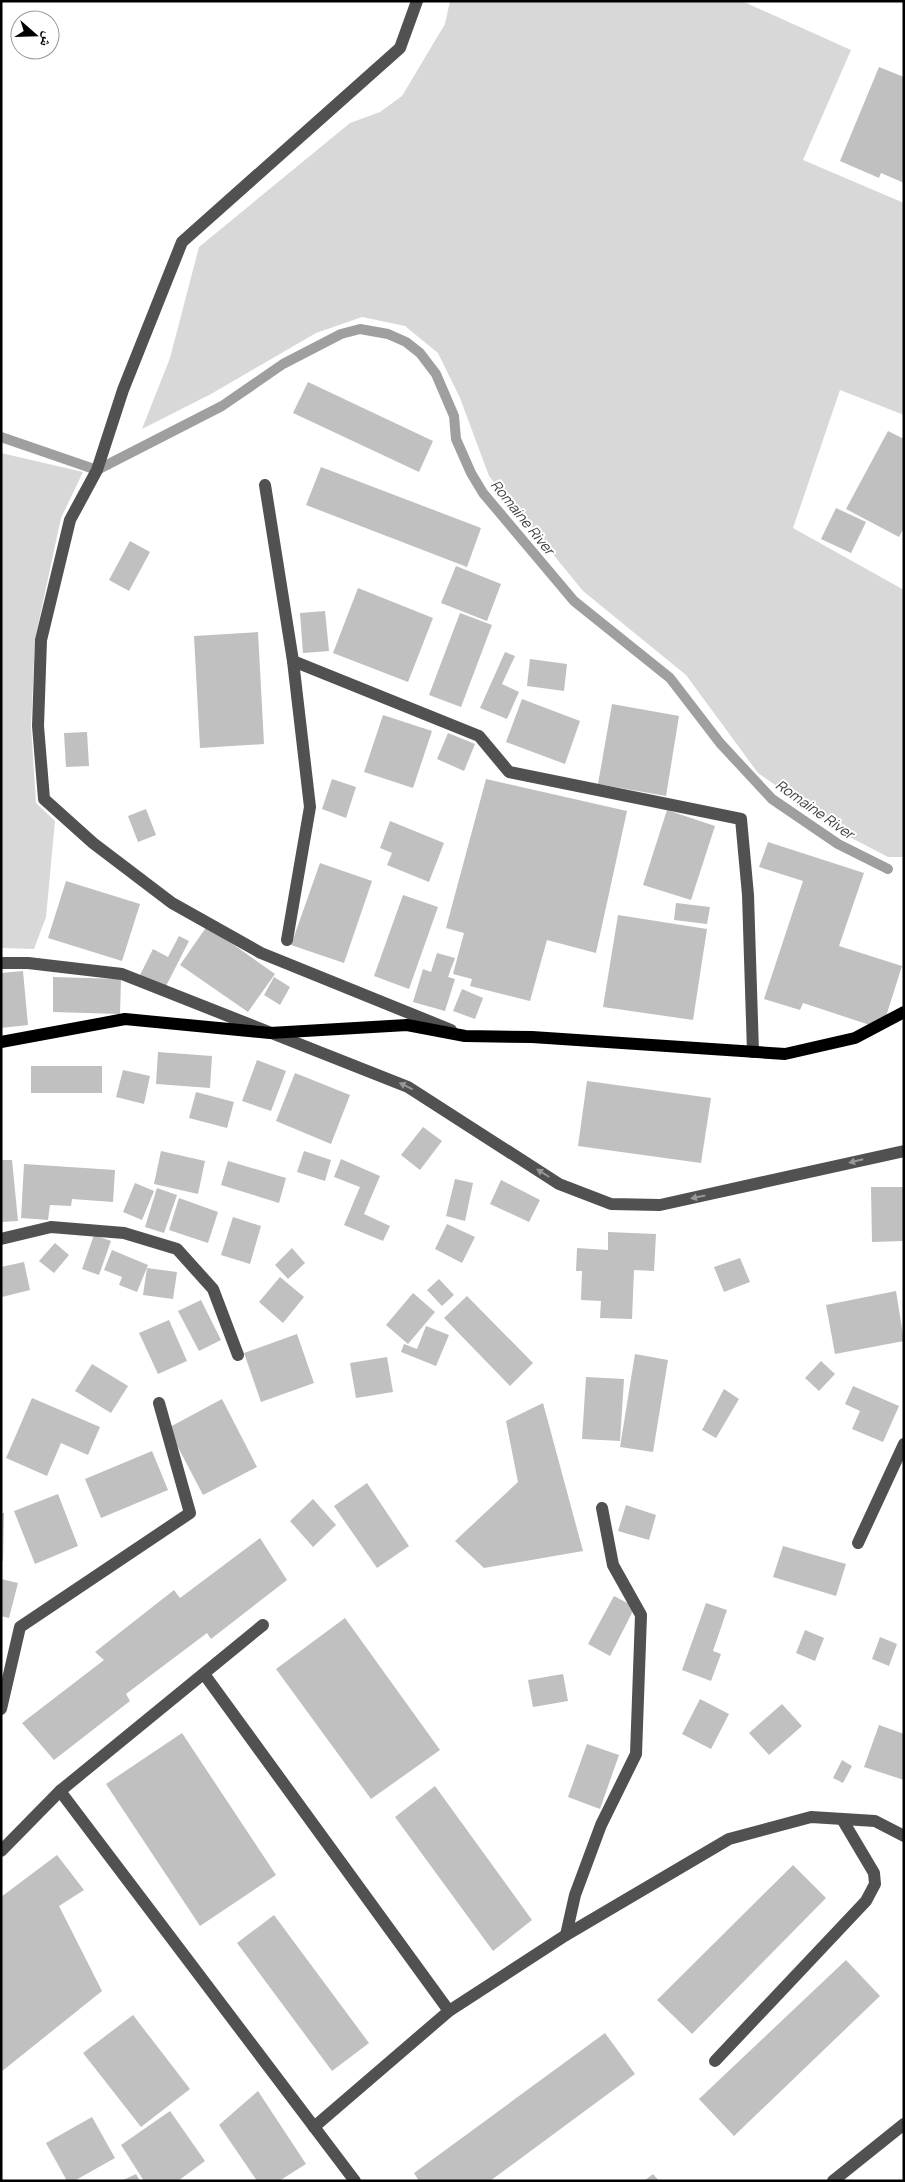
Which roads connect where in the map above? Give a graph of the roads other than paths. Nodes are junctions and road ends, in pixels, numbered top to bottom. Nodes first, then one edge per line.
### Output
1 (417, 1) edge
2 (266, 485) dead end
3 (293, 661) junction
4 (287, 940) dead end
5 (1, 963) edge
6 (904, 1012) edge
7 (270, 1033) junction
8 (465, 1036) junction
9 (1, 1042) edge
10 (753, 1052) junction
11 (904, 1151) edge
12 (1, 1239) edge
13 (238, 1355) dead end
14 (159, 1403) dead end
15 (904, 1444) edge
16 (602, 1508) dead end
17 (858, 1543) dead end
18 (263, 1625) dead end
19 (204, 1674) junction
20 (1, 1709) edge
21 (60, 1790) junction
22 (842, 1819) junction
23 (904, 1836) edge
24 (1, 1851) edge
25 (566, 1935) junction
26 (449, 2012) junction
27 (715, 2061) dead end
28 (904, 2124) edge
29 (314, 2127) junction
30 (354, 2181) edge
31 (833, 2181) edge

1 - 8 street
2 - 3 street
3 - 4 street
3 - 10 street
5 - 7 street
6 - 10 main road
7 - 8 main road
7 - 9 main road
11 -> 7 street
8 - 10 main road
12 - 13 street
14 - 20 street
15 - 17 street
16 - 25 street
18 - 19 street
19 - 21 street
19 - 26 street
21 - 24 street
21 - 29 street
22 - 23 street
22 - 25 street
22 - 27 street
25 - 26 street
26 - 29 street
28 - 31 street
29 - 30 street

